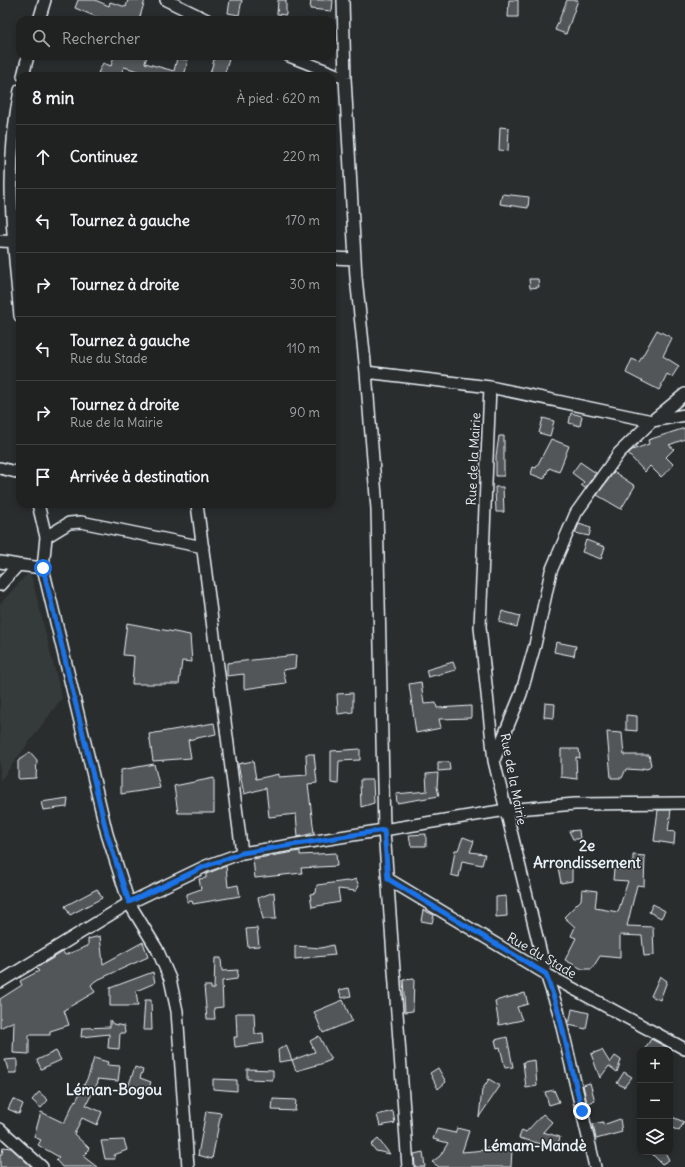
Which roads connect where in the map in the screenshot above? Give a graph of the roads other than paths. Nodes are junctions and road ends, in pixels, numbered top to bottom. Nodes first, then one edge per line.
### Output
1 (45, 0) edge
2 (166, 0) edge
3 (343, 0) edge
4 (40, 16) edge
5 (198, 16) edge
6 (27, 60) edge
7 (299, 60) edge
8 (24, 72) edge
9 (330, 72) edge
10 (336, 74) edge
11 (345, 78) junction
12 (16, 111) edge
13 (0, 241) edge
14 (16, 242) edge
15 (336, 258) edge
16 (355, 259) junction
17 (366, 372) junction
18 (490, 387) junction
19 (685, 394) edge
20 (685, 415) edge
21 (652, 421) junction
22 (0, 468) edge
23 (16, 472) edge
24 (39, 508) edge
25 (197, 508) edge
26 (46, 537) junction
27 (203, 547) junction
28 (0, 562) edge
29 (18, 565) junction
30 (43, 568) junction
31 (0, 585) edge
32 (494, 761) junction
33 (685, 802) edge
34 (506, 810) junction
35 (384, 830) junction
36 (242, 853) junction
37 (388, 879) junction
38 (129, 902) junction
39 (546, 974) junction
40 (0, 982) edge
41 (685, 1049) edge
42 (0, 1129) edge
43 (42, 1167) edge
44 (188, 1167) edge
45 (408, 1167) edge
46 (595, 1167) edge

1 - 4 street
2 - 5 street
3 - 11 street
6 - 8 street
7 - 9 street
10 - 11 street
11 - 16 street
12 - 14 street
13 - 14 street
15 - 16 street
16 - 17 street
17 - 18 street
17 - 35 street
18 - 21 street
18 - 32 street, Rue de la Mairie
19 - 21 street
20 - 21 street
21 - 32 street
22 - 23 street
24 - 26 street
25 - 27 street
26 - 27 street
26 - 30 street
27 - 36 street
28 - 29 street
29 - 30 street
29 - 31 street
30 - 38 street
32 - 34 street, Rue de la Mairie
33 - 34 street
34 - 35 street
34 - 39 street, Rue de la Mairie
35 - 36 street
35 - 37 street
36 - 38 street
37 - 39 street, Rue du Stade
37 - 45 street
38 - 40 street
38 - 44 street
39 - 41 street, Rue du Stade
39 - 46 street, Rue de la Mairie
42 - 43 street

